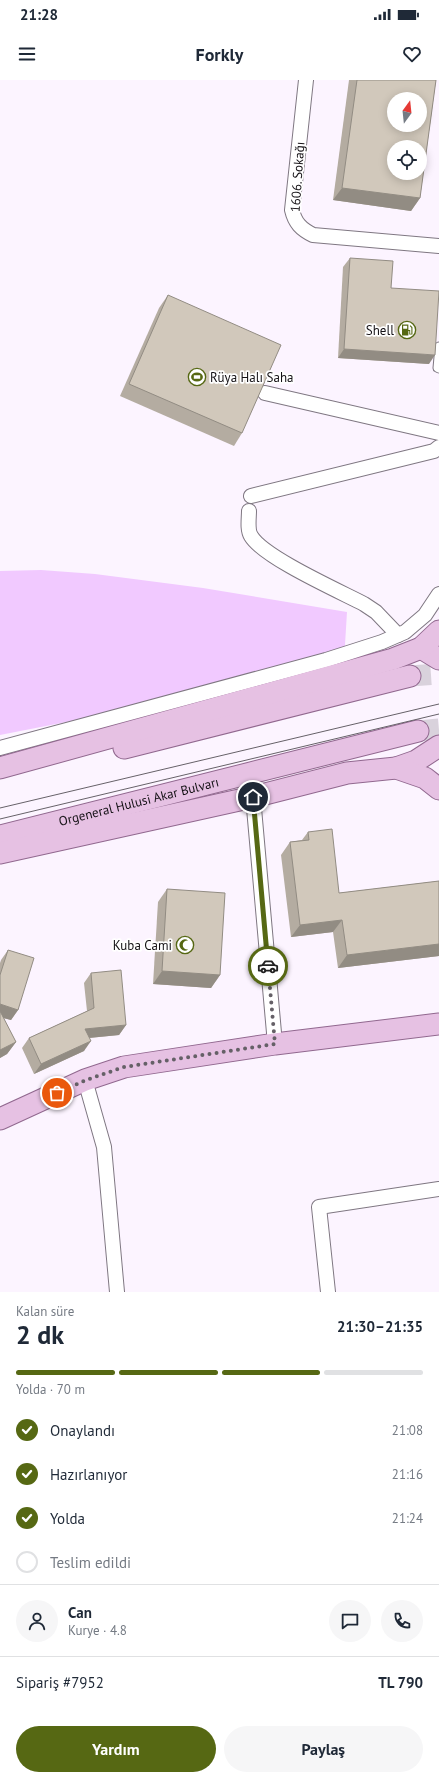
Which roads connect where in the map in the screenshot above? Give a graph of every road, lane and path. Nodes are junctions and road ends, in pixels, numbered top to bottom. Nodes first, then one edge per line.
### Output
1 (306, 80) edge
2 (439, 246) edge
3 (439, 346) edge
4 (439, 368) edge
5 (264, 393) edge
6 (439, 433) edge
7 (439, 447) edge
8 (251, 496) dead end
9 (249, 511) dead end
10 (439, 594) edge
11 (439, 631) edge
12 (398, 634) junction
13 (421, 648) junction
14 (439, 659) edge
15 (410, 676) tunnel mouth
16 (418, 731) tunnel mouth
17 (439, 746) edge
18 (0, 748) edge
19 (0, 768) edge
20 (396, 768) junction
21 (0, 779) edge
22 (439, 789) edge
23 (253, 797) junction
24 (0, 836) edge
25 (0, 853) edge
26 (439, 1024) edge
27 (275, 1044) junction
28 (86, 1080) junction
29 (0, 1119) edge
30 (439, 1189) edge
31 (117, 1292) edge
32 (328, 1292) edge

1 - 2 street, 1606. Sokağı
3 - 4 lane
5 - 6 street
7 - 8 street
9 - 12 street
10 - 12 street
11 - 13 main road
12 - 18 street
13 - 14 main road
13 - 19 main road
15 - 21 main road
16 - 24 main road, Orgeneral Hulusi Akar Bulvarı
17 - 20 main road
20 - 22 main road
20 - 23 main road
23 - 25 main road
23 - 27 street
26 - 27 main road
27 - 28 main road
28 - 29 main road
28 - 31 street
30 - 32 street

